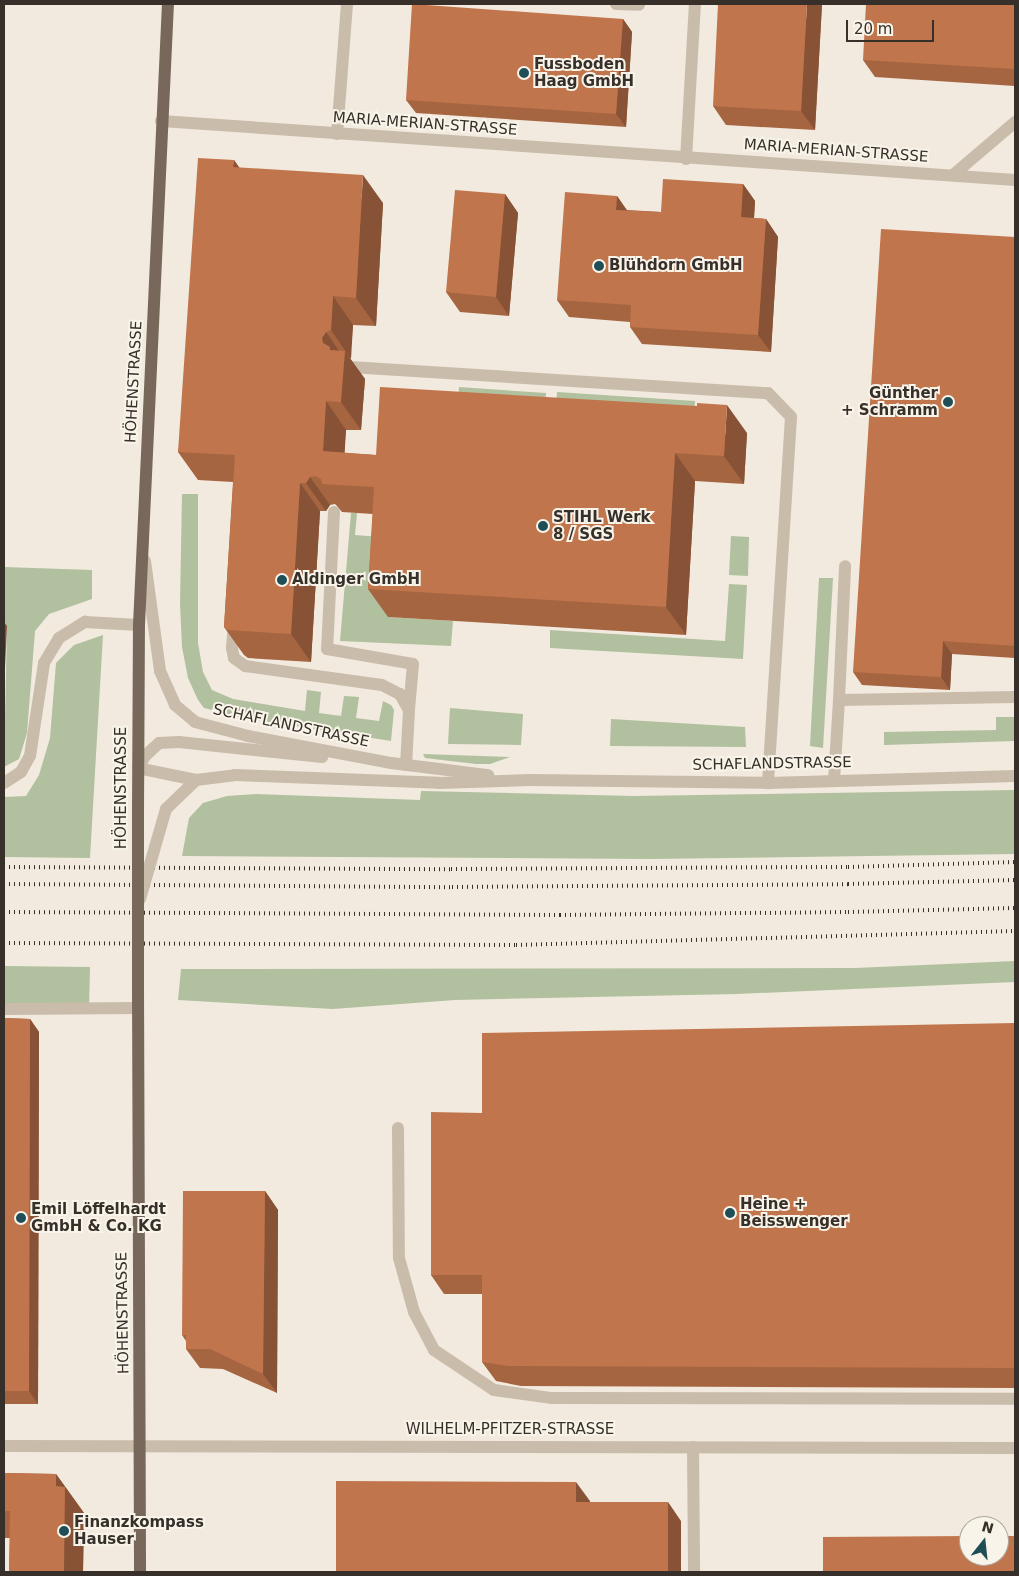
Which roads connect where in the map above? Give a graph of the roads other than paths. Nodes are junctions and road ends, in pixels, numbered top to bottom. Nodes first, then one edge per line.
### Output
1 (168, 4) edge
2 (347, 4) edge
3 (616, 4) edge
4 (695, 4) edge
5 (639, 5) dead end
6 (161, 121) junction
7 (1015, 122) edge
8 (337, 134) junction
9 (686, 158) junction
10 (953, 175) junction
11 (1015, 180) edge
12 (350, 367) dead end
13 (334, 512) edge
14 (143, 544) junction
15 (845, 566) dead end
16 (235, 609) edge
17 (139, 625) junction
18 (1015, 697) edge
19 (839, 700) junction
20 (410, 710) junction
21 (391, 763) junction
22 (406, 765) junction
23 (138, 768) junction
24 (1015, 776) edge
25 (196, 780) junction
26 (530, 780) junction
27 (834, 780) junction
28 (4, 783) edge
29 (768, 783) junction
30 (138, 907) junction
31 (138, 1008) junction
32 (4, 1009) edge
33 (398, 1128) dead end
34 (1015, 1399) edge
35 (4, 1446) edge
36 (141, 1446) junction
37 (693, 1447) junction
38 (1015, 1448) edge
39 (140, 1572) edge
40 (694, 1572) edge

1 - 6 main road, HÖHENSTRASSE
2 - 8 street
3 - 5 street
4 - 9 street
6 - 8 street, MARIA-MERIAN-STRASSE
6 - 14 main road, HÖHENSTRASSE
7 - 10 street
8 - 9 street, MARIA-MERIAN-STRASSE
9 - 10 street, MARIA-MERIAN-STRASSE
10 - 11 street, MARIA-MERIAN-STRASSE
12 - 29 street
13 - 20 street
14 - 17 main road, HÖHENSTRASSE
14 - 21 street, SCHAFLANDSTRASSE
15 - 19 street
16 - 20 street
17 - 23 main road, HÖHENSTRASSE
17 - 28 street
18 - 19 street
19 - 27 street
20 - 22 street
21 - 22 street, SCHAFLANDSTRASSE
21 - 23 street, SCHAFLANDSTRASSE
22 - 26 street, SCHAFLANDSTRASSE
23 - 25 street, SCHAFLANDSTRASSE
23 - 30 main road, HÖHENSTRASSE, bridge
24 - 27 street, SCHAFLANDSTRASSE
25 - 26 street, SCHAFLANDSTRASSE
25 - 30 street, bridge
26 - 29 street, SCHAFLANDSTRASSE
27 - 29 street, SCHAFLANDSTRASSE
30 - 31 main road, HÖHENSTRASSE, bridge
31 - 32 street
31 - 36 main road, HÖHENSTRASSE
33 - 34 street
35 - 36 street, WILHELM-PFITZER-STRASSE
36 - 37 street, WILHELM-PFITZER-STRASSE
36 - 39 main road, HÖHENSTRASSE
37 - 38 street, WILHELM-PFITZER-STRASSE
37 - 40 street

